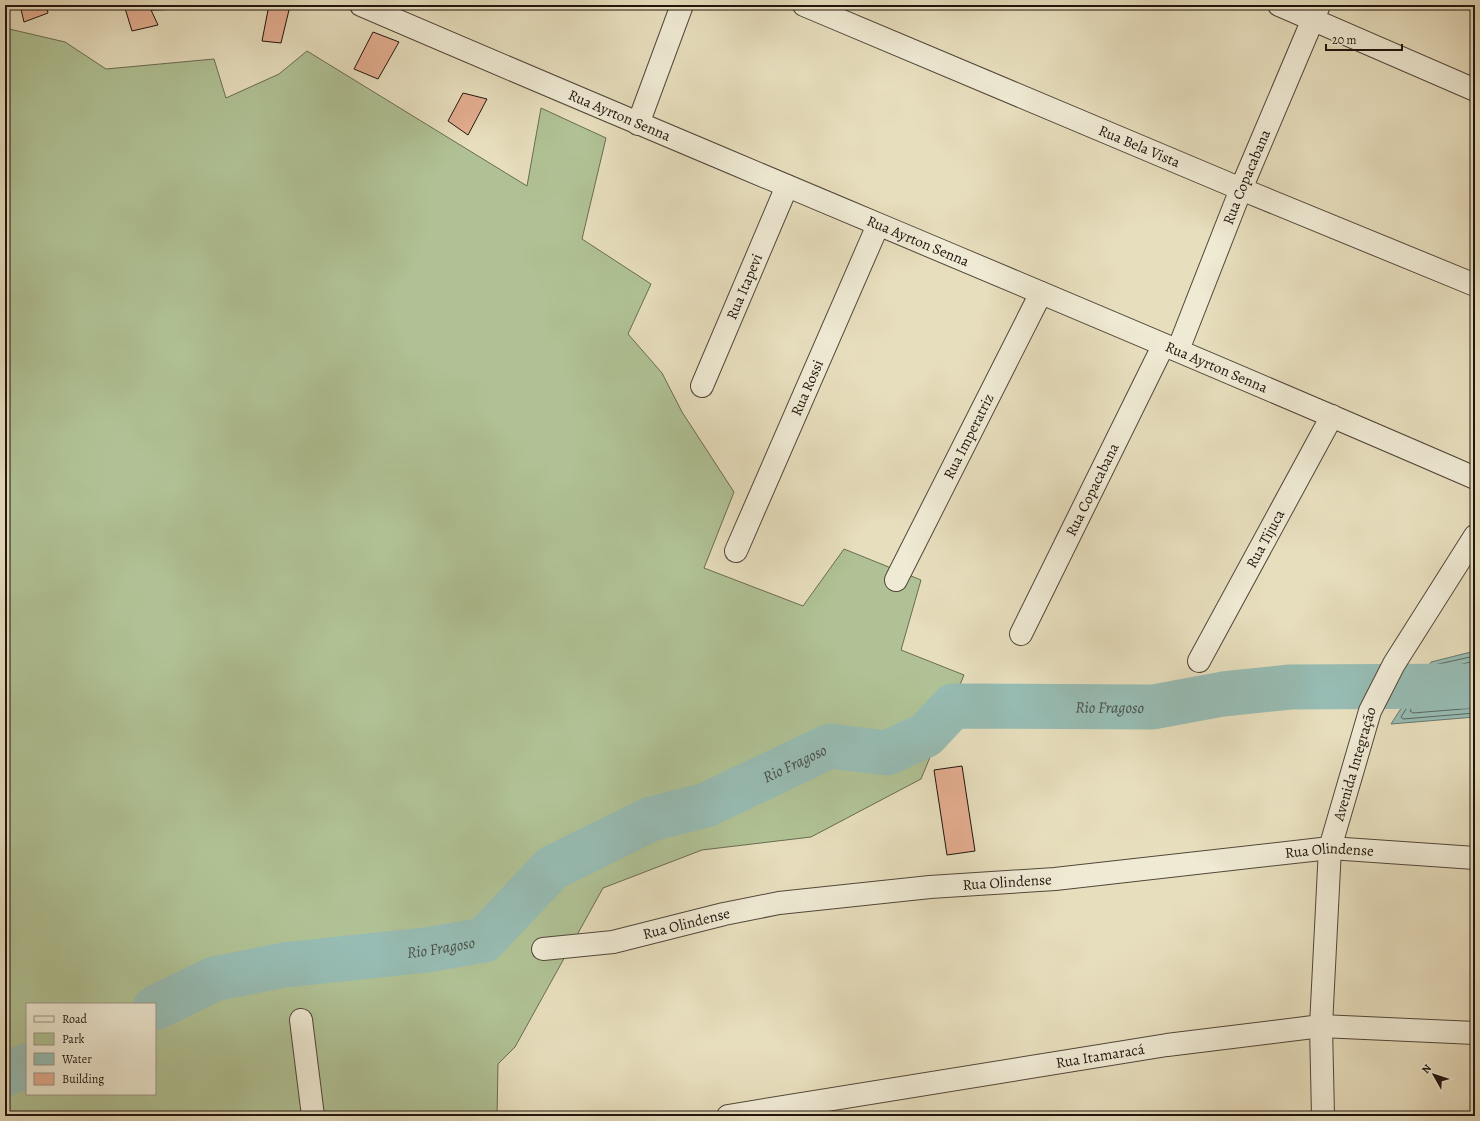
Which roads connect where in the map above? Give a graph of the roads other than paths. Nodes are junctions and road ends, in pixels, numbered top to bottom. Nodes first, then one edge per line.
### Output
1 (361, 5) edge
2 (682, 5) edge
3 (804, 5) edge
4 (1279, 5) edge
5 (1315, 12) edge
6 (1475, 90) edge
7 (638, 124) junction
8 (787, 186) junction
9 (1241, 189) junction
10 (878, 225) junction
11 (1475, 286) edge
12 (1041, 293) junction
13 (1170, 348) junction
14 (702, 386) dead end
15 (1332, 416) junction
16 (1475, 478) edge
17 (1475, 536) edge
18 (736, 551) dead end
19 (896, 580) dead end
20 (1021, 634) dead end
21 (1199, 661) dead end
22 (1330, 848) junction
23 (1475, 858) edge
24 (543, 949) dead end
25 (301, 1020) dead end
26 (1321, 1026) junction
27 (1475, 1032) edge
28 (313, 1116) edge
29 (728, 1116) edge
30 (1323, 1116) edge

1 - 7 street, Rua Ayrton Senna
2 - 7 street
3 - 9 street, Rua Bela Vista
4 - 5 street
5 - 6 street
5 - 9 street, Rua Copacabana
7 - 8 street, Rua Ayrton Senna
8 - 10 street, Rua Ayrton Senna
8 - 14 street, Rua Itapevi
9 - 11 street, Rua Bela Vista
9 - 13 street, Rua Copacabana
10 - 12 street, Rua Ayrton Senna
10 - 18 street, Rua Rossi
12 - 13 street, Rua Ayrton Senna
12 - 19 street, Rua Imperatriz
13 - 15 street, Rua Ayrton Senna
13 - 20 street, Rua Copacabana
15 - 16 street, Rua Ayrton Senna
15 - 21 street, Rua Tijuca
17 - 22 street, Avenida Integração
22 - 23 street, Rua Olindense
22 - 24 street, Rua Olindense
22 - 26 street, Avenida Integração
25 - 28 street
26 - 27 street, Rua Itamaracá
26 - 29 street, Rua Itamaracá
26 - 30 street, Avenida Integração

